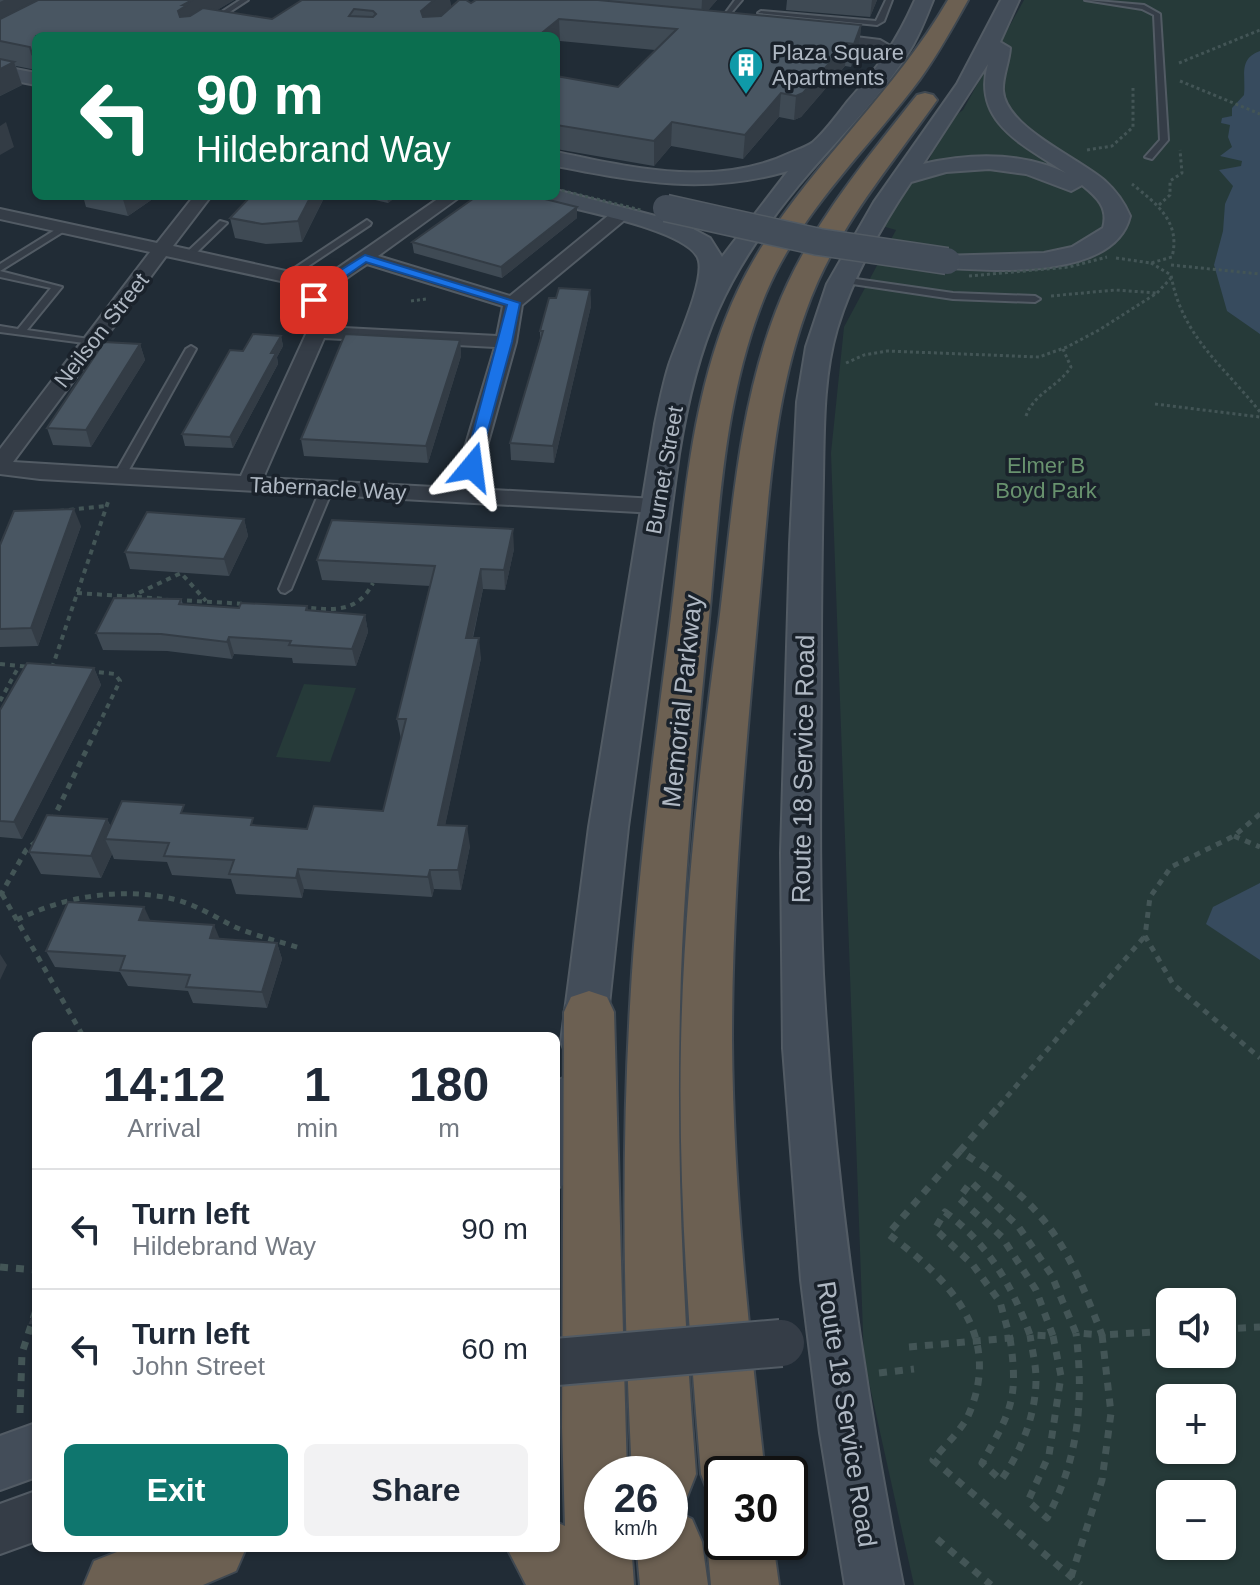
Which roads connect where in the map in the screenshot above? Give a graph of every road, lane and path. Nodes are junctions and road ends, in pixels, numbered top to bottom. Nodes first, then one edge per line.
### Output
1 (245, 0) edge
2 (739, 0) edge
3 (771, 0) edge
4 (889, 0) edge
5 (924, 0) edge
6 (937, 0) edge
7 (958, 0) edge
8 (1010, 0) edge
9 (1088, 0) edge
10 (761, 13) junction
11 (991, 14) edge
12 (754, 21) edge
13 (711, 24) joint
14 (733, 27) edge
15 (1260, 30) edge
16 (194, 32) edge
17 (801, 34) edge
18 (901, 49) junction
19 (1174, 66) dead end
20 (0, 72) edge
21 (32, 78) edge
22 (1174, 79) dead end
23 (1133, 88) dead end
24 (1260, 114) edge
25 (820, 145) junction
26 (1086, 150) dead end
27 (1149, 157) dead end
28 (560, 160) edge
29 (560, 171) edge
30 (904, 177) junction
31 (560, 181) edge
32 (560, 198) edge
33 (200, 200) edge
34 (447, 200) edge
35 (670, 203) junction
36 (0, 214) edge
37 (621, 214) junction
38 (223, 223) dead end
39 (367, 223) dead end
40 (63, 228) junction
41 (164, 249) junction
42 (189, 255) junction
43 (950, 256) junction
44 (1172, 257) dead end
45 (365, 258) junction
46 (1121, 259) dead end
47 (1171, 265) junction
48 (0, 271) edge
49 (1260, 274) edge
50 (1171, 276) junction
51 (286, 277) junction
52 (842, 280) junction
53 (325, 285) junction
54 (1157, 293) junction
55 (1035, 299) joint
56 (513, 303) junction
57 (701, 314) junction
58 (0, 329) edge
59 (20, 332) junction
60 (317, 332) junction
61 (89, 342) junction
62 (506, 342) junction
63 (191, 349) dead end
64 (1063, 349) junction
65 (840, 368) dead end
66 (1155, 404) dead end
67 (1260, 415) edge
68 (1026, 416) dead end
69 (0, 465) edge
70 (119, 477) junction
71 (249, 484) junction
72 (327, 488) junction
73 (462, 495) junction
74 (106, 506) junction
75 (656, 506) junction
76 (49, 513) edge
77 (373, 583) edge
78 (285, 589) dead end
79 (77, 593) junction
80 (129, 597) junction
81 (206, 602) junction
82 (252, 604) edge
83 (298, 607) edge
84 (0, 664) edge
85 (19, 666) junction
86 (52, 668) junction
87 (64, 669) edge
88 (77, 670) edge
89 (0, 701) edge
90 (1260, 814) edge
91 (1234, 836) junction
92 (1260, 847) edge
93 (1, 894) edge
94 (17, 920) junction
95 (1145, 936) junction
96 (300, 948) dead end
97 (589, 1012) junction
98 (81, 1032) edge
99 (1260, 1058) edge
100 (960, 1151) junction
101 (560, 1154) edge
102 (0, 1267) edge
103 (32, 1269) edge
104 (32, 1320) edge
105 (1260, 1327) edge
106 (1236, 1328) edge
107 (1156, 1332) edge
108 (1076, 1333) junction
109 (1030, 1335) junction
110 (1102, 1335) junction
111 (1053, 1336) junction
112 (1010, 1338) junction
113 (806, 1341) junction
114 (978, 1341) junction
115 (909, 1347) dead end
116 (560, 1362) edge
117 (914, 1369) dead end
118 (873, 1374) dead end
119 (17, 1456) edge
120 (663, 1456) edge
121 (731, 1456) edge
122 (32, 1517) edge
123 (0, 1529) edge
124 (937, 1539) dead end
125 (203, 1552) edge
126 (543, 1552) edge
127 (671, 1560) edge
128 (742, 1560) edge
129 (1071, 1577) junction
130 (118, 1585) edge
131 (561, 1585) edge
132 (600, 1585) edge
133 (674, 1585) edge
134 (745, 1585) edge
135 (874, 1585) edge
136 (991, 1585) edge
137 (1081, 1585) edge

1 - 16 lane
2 - 13 lane
3 - 10 lane
4 - 10 lane
5 - 18 main road, Burnet Street
6 - 18 highway
7 - 120 highway, Memorial Parkway
8 - 11 main road, Route 18 Service Road
9 - 27 lane
10 - 12 lane
11 - 30 main road, Route 18 Service Road
11 - 43 main road
11 - 121 highway, Memorial Parkway
13 - 14 street
15 - 19 path
17 - 18 street
18 - 25 main road, Burnet Street
20 - 21 main road
22 - 24 path
23 - 26 path
25 - 28 main road
25 - 57 main road, Burnet Street
29 - 35 main road
30 - 43 main road
30 - 52 main road, Route 18 Service Road
31 - 35 main road
32 - 37 main road
33 - 41 street, Neilson Street
34 - 45 street
35 - 43 main road, bridge
36 - 40 street
37 - 56 street
37 - 57 main road
38 - 42 lane
39 - 51 lane
40 - 41 street
40 - 48 lane
41 - 42 street
41 - 61 street, Neilson Street
42 - 51 street
44 - 47 path
45 - 53 street
45 - 56 street
46 - 50 path
47 - 49 path
47 - 50 path
48 - 59 lane
50 - 54 path
50 - 67 path
51 - 53 street
52 - 55 lane
52 - 113 main road, Route 18 Service Road
53 - 60 street
54 - 55 path
54 - 64 path
56 - 62 street
57 - 75 main road, Burnet Street
58 - 59 lane
59 - 61 lane
60 - 62 street
60 - 71 street
61 - 69 street, Neilson Street
62 - 73 street
63 - 70 lane
64 - 65 path
64 - 68 path
66 - 67 path
69 - 70 street, Tabernacle Way
70 - 71 street, Tabernacle Way
70 - 74 path
71 - 72 street, Tabernacle Way
72 - 73 street, Tabernacle Way
72 - 78 lane
73 - 75 street, Tabernacle Way
74 - 76 path
74 - 79 path
75 - 97 main road, Burnet Street
77 - 83 path
79 - 80 path
79 - 86 path
80 - 81 path
80 - 81 path
81 - 82 path
84 - 85 path
85 - 86 path
85 - 89 path
86 - 87 path
88 - 93 path
90 - 91 path
91 - 92 path
91 - 95 path
93 - 94 path
94 - 96 path
94 - 98 path
95 - 99 path
95 - 100 path
97 - 101 main road, Burnet Street
97 - 132 highway
100 - 110 path
100 - 114 path
102 - 103 path
104 - 119 path
105 - 106 path
107 - 110 path
108 - 110 path
108 - 111 path
108 - 111 path
109 - 111 path
109 - 112 path
109 - 112 path
110 - 129 path
112 - 114 path
113 - 116 street, bridge
113 - 135 main road, Route 18 Service Road
114 - 115 path
114 - 129 path
117 - 118 path
122 - 123 street
124 - 136 path
125 - 130 highway
126 - 131 highway
127 - 133 highway
128 - 134 highway
129 - 137 path

